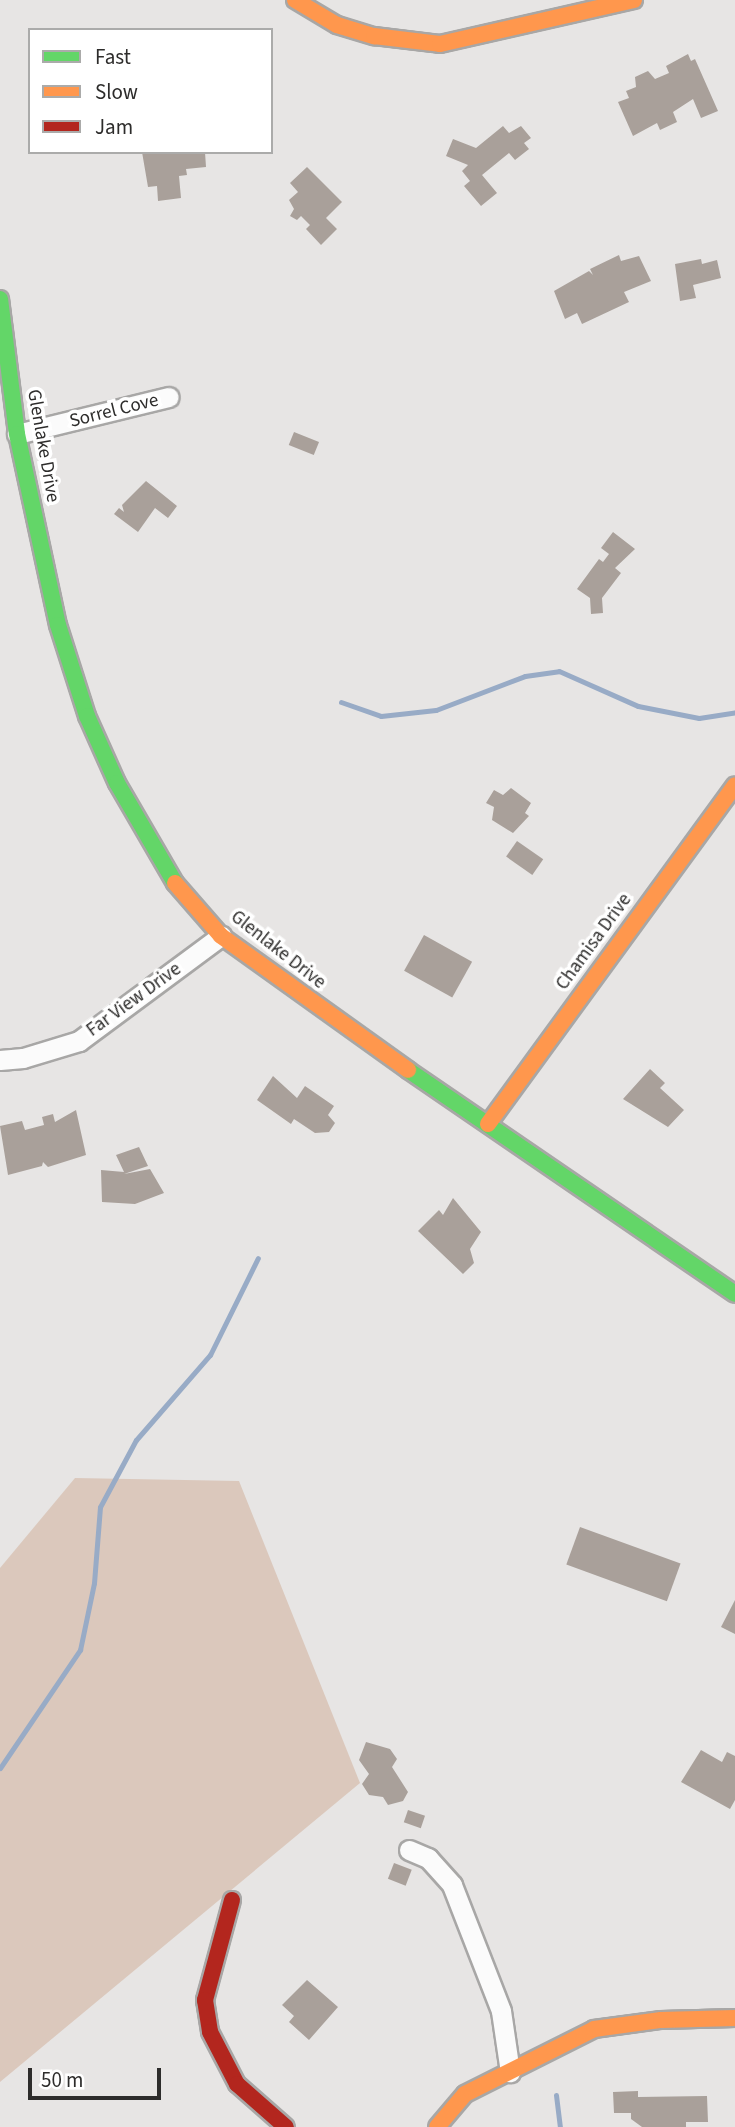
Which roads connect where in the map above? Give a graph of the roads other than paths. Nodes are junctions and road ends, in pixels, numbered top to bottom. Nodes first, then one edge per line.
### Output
1 (295, 0) edge
2 (634, 0) edge
3 (0, 299) edge
4 (169, 397) dead end
5 (17, 434) junction
6 (735, 785) edge
7 (221, 936) junction
8 (0, 1060) edge
9 (488, 1124) junction
10 (735, 1294) edge
11 (409, 1850) dead end
12 (232, 1900) dead end
13 (735, 2018) edge
14 (510, 2072) junction
15 (286, 2127) edge
16 (437, 2127) edge

1 - 2 street
3 - 5 street, Glenlake Drive
4 - 5 street, Sorrel Cove
5 - 7 street, Glenlake Drive
6 - 9 street, Chamisa Drive
7 - 8 street, Far View Drive
7 - 9 street, Glenlake Drive
9 - 10 street, Glenlake Drive
11 - 14 street
12 - 15 street
13 - 14 street
14 - 16 street

